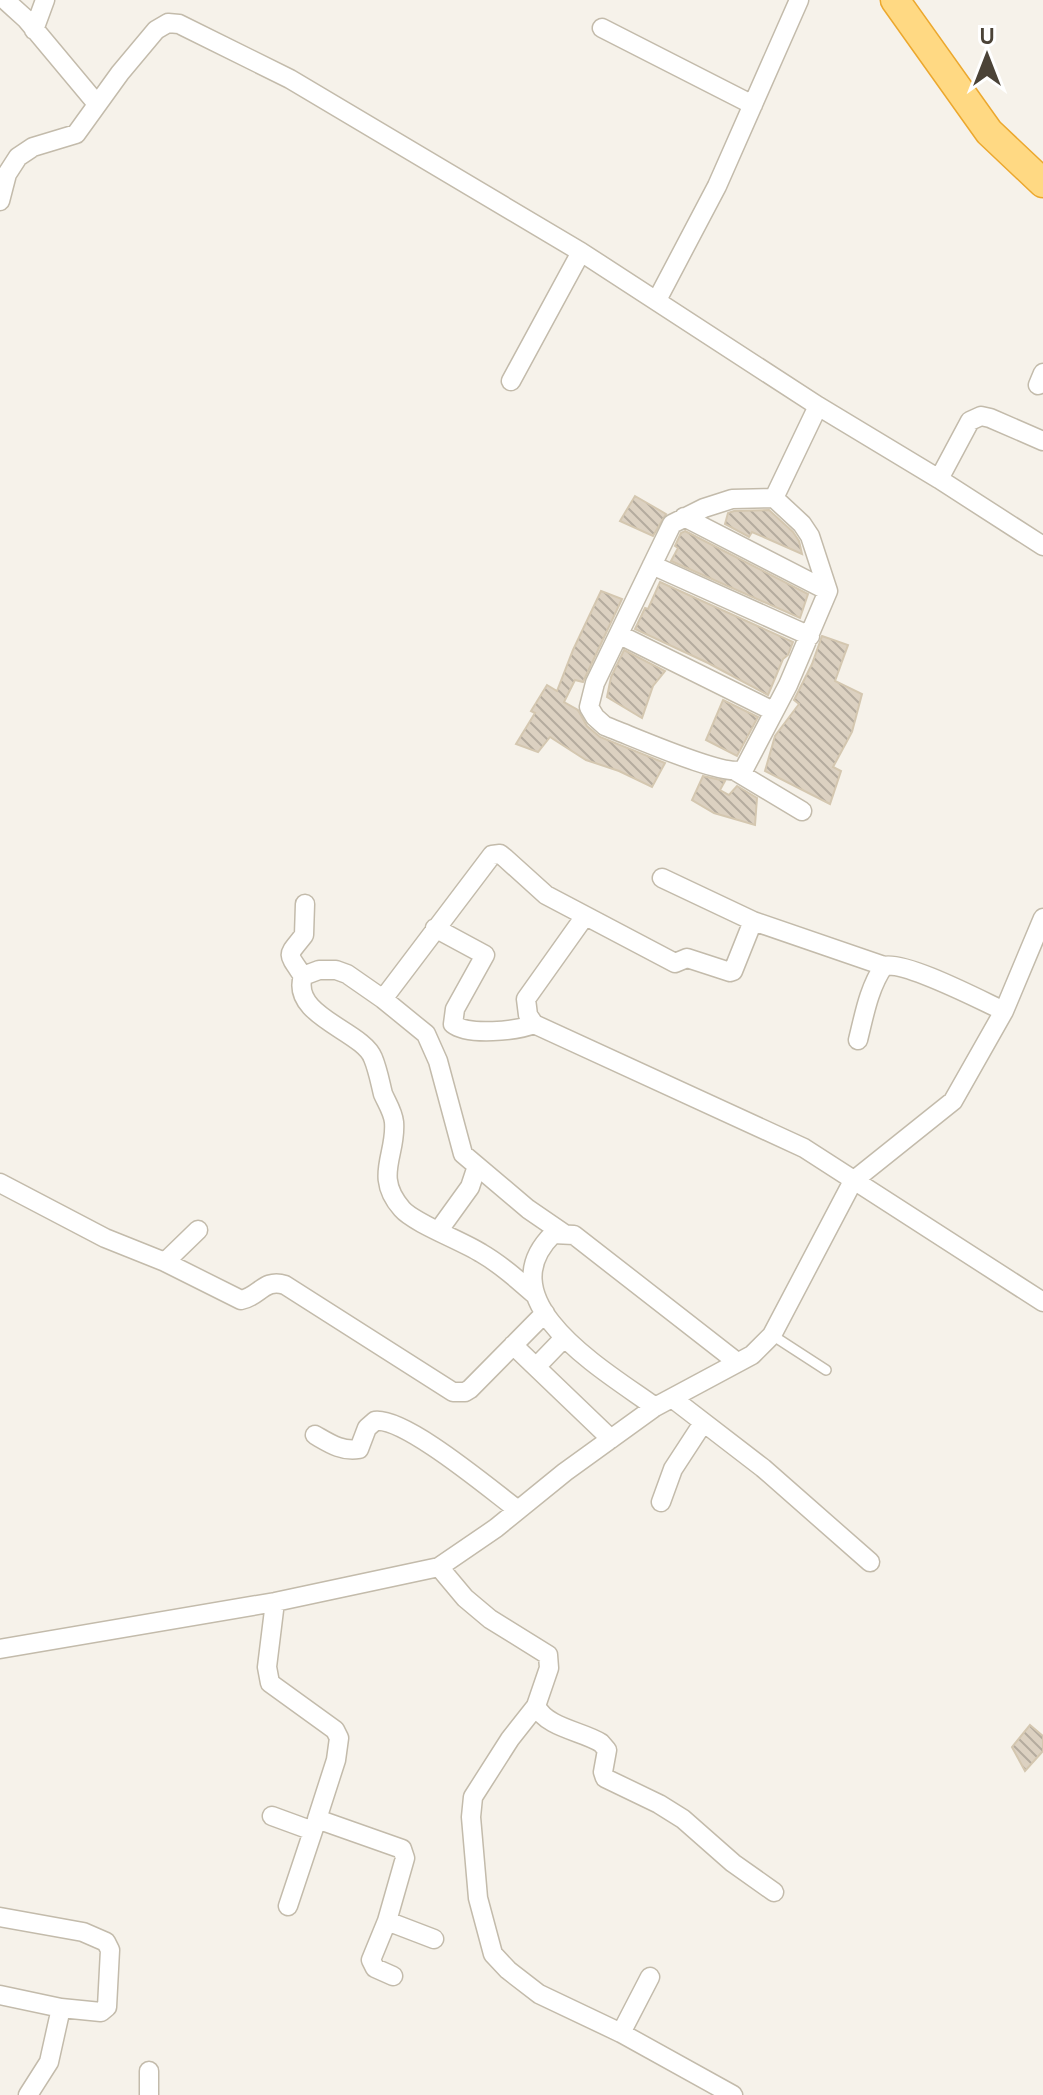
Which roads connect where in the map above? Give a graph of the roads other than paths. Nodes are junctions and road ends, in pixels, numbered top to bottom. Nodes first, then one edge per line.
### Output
1 (5, 0) edge
2 (45, 0) edge
3 (799, 0) edge
4 (895, 0) edge
5 (602, 28) dead end
6 (34, 30) junction
7 (97, 104) junction
8 (753, 105) junction
9 (1043, 183) edge
10 (0, 201) edge
11 (581, 252) junction
12 (657, 300) junction
13 (511, 381) dead end
14 (818, 406) junction
15 (1043, 441) edge
16 (939, 479) junction
17 (774, 498) junction
18 (684, 517) junction
19 (1043, 546) edge
20 (652, 565) junction
21 (828, 591) junction
22 (620, 635) junction
23 (810, 636) junction
24 (773, 711) junction
25 (737, 772) junction
26 (802, 811) dead end
27 (662, 878) dead end
28 (305, 904) dead end
29 (585, 916) junction
30 (1043, 918) edge
31 (753, 921) junction
32 (435, 928) junction
33 (884, 966) junction
34 (303, 976) junction
35 (383, 999) junction
36 (1004, 1011) junction
37 (534, 1024) junction
38 (858, 1040) dead end
39 (477, 1166) junction
40 (853, 1181) junction
41 (0, 1183) edge
42 (198, 1230) dead end
43 (439, 1230) junction
44 (563, 1233) junction
45 (165, 1262) junction
46 (534, 1294) junction
47 (1043, 1302) edge
48 (545, 1313) junction
49 (772, 1335) junction
50 (564, 1338) junction
51 (513, 1345) junction
52 (737, 1362) junction
53 (536, 1367) junction
54 (826, 1370) dead end
55 (672, 1398) junction
56 (655, 1407) junction
57 (703, 1423) junction
58 (315, 1435) dead end
59 (611, 1439) junction
60 (661, 1502) dead end
61 (518, 1510) junction
62 (870, 1562) dead end
63 (439, 1567) junction
64 (275, 1602) junction
65 (0, 1649) edge
66 (536, 1706) junction
67 (272, 1816) dead end
68 (315, 1825) junction
69 (774, 1892) dead end
70 (288, 1906) dead end
71 (0, 1917) edge
72 (387, 1921) junction
73 (434, 1939) dead end
74 (393, 1976) dead end
75 (650, 1977) dead end
76 (0, 1995) edge
77 (61, 2008) junction
78 (621, 2033) junction
79 (149, 2071) dead end
80 (28, 2095) edge
81 (149, 2095) edge
82 (733, 2095) edge

1 - 6 street
2 - 6 street
3 - 8 street
4 - 9 highway
5 - 8 street
6 - 7 street
7 - 10 street
7 - 11 street
8 - 12 street
11 - 12 street
11 - 13 street
12 - 14 street
14 - 16 street
14 - 17 street
15 - 16 street
16 - 19 street
17 - 18 street
17 - 21 street
18 - 20 street
18 - 21 street
20 - 22 street
20 - 23 street
21 - 23 street
22 - 24 street
22 - 25 street
23 - 24 street
24 - 25 street
25 - 26 street
27 - 31 street
28 - 34 street
29 - 31 street
29 - 32 street
29 - 37 street
30 - 36 street
31 - 33 street
32 - 35 street
32 - 37 street
33 - 36 street
33 - 38 street
34 - 35 street
34 - 43 street
35 - 39 street
36 - 40 street
37 - 40 street
39 - 43 street
39 - 44 street
40 - 47 street
40 - 49 street
41 - 45 street
42 - 45 street
43 - 46 street
44 - 46 street
44 - 52 street
45 - 51 street
46 - 48 street
48 - 50 street
48 - 51 street
49 - 52 street
49 - 54 lane
50 - 53 street
50 - 56 street
51 - 53 street
52 - 55 street
53 - 59 street
55 - 56 street
55 - 57 street
56 - 59 street
57 - 60 street
57 - 62 street
58 - 61 street
59 - 61 street
61 - 63 street
63 - 64 street
63 - 66 street
64 - 65 street
64 - 68 street
66 - 69 street
66 - 78 street
67 - 68 street
68 - 70 street
68 - 72 street
71 - 77 street
72 - 73 street
72 - 74 street
75 - 78 street
76 - 77 street
77 - 80 street
78 - 82 street
79 - 81 street

